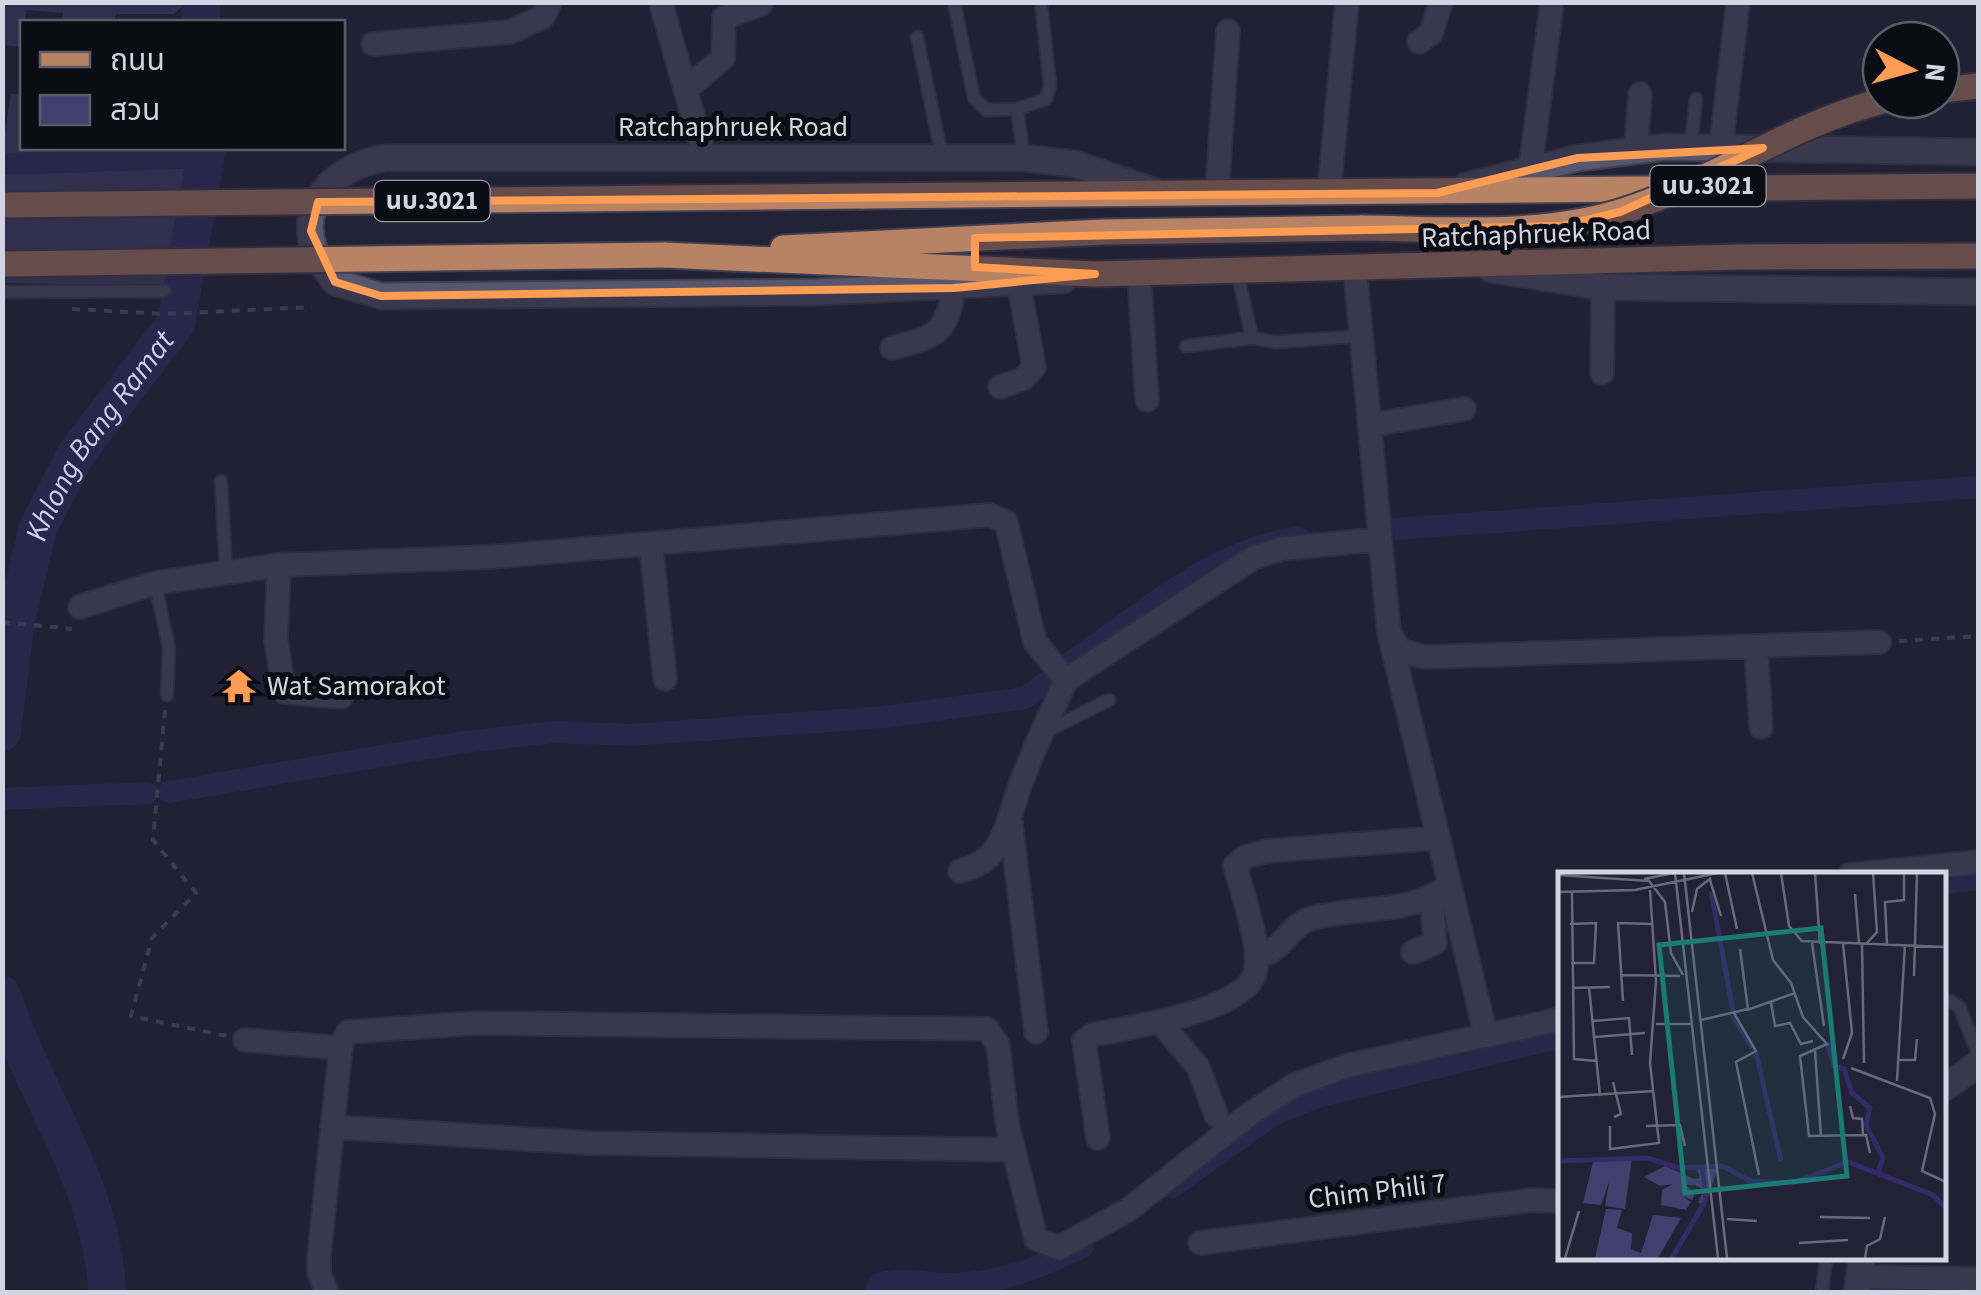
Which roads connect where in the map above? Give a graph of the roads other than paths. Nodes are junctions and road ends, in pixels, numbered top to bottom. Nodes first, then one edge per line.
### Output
1 (550, 2) edge
2 (954, 2) edge
3 (1041, 2) edge
4 (1347, 2) edge
5 (1441, 2) edge
6 (1552, 2) edge
7 (1738, 2) edge
8 (761, 4) edge
9 (662, 8) dead end
10 (1228, 31) dead end
11 (916, 37) dead end
12 (1419, 42) dead end
13 (372, 44) dead end
14 (684, 90) junction
15 (1640, 94) dead end
16 (1696, 99) dead end
17 (1861, 106) edge
18 (1017, 109) junction
19 (1691, 146) junction
20 (1721, 146) junction
21 (1636, 150) junction
22 (1978, 152) edge
23 (704, 155) junction
24 (942, 157) junction
25 (1024, 158) junction
26 (1530, 171) junction
27 (1978, 186) edge
28 (1436, 192) junction
29 (1217, 193) junction
30 (1329, 193) junction
31 (1160, 194) junction
32 (2, 206) edge
33 (696, 255) junction
34 (1978, 256) edge
35 (2, 264) edge
36 (1481, 268) junction
37 (1356, 269) junction
38 (1236, 271) junction
39 (1140, 273) junction
40 (1095, 274) junction
41 (1019, 285) junction
42 (1603, 287) junction
43 (954, 288) junction
44 (164, 290) dead end
45 (2, 292) edge
46 (1978, 292) edge
47 (1348, 337) dead end
48 (1252, 338) junction
49 (1186, 346) dead end
50 (892, 348) dead end
51 (1602, 373) dead end
52 (1000, 386) dead end
53 (1147, 400) dead end
54 (1464, 410) dead end
55 (1371, 425) junction
56 (220, 481) dead end
57 (1380, 540) junction
58 (651, 545) junction
59 (279, 565) junction
60 (226, 570) junction
61 (155, 583) junction
62 (80, 606) road end
63 (1389, 633) junction
64 (1880, 642) road end
65 (1756, 647) junction
66 (665, 679) dead end
67 (1066, 680) junction
68 (167, 695) road end
69 (341, 697) dead end
70 (1109, 700) dead end
71 (1761, 728) dead end
72 (1043, 733) junction
73 (1011, 824) junction
74 (1437, 838) junction
75 (1978, 862) edge
76 (960, 871) dead end
77 (1880, 872) edge
78 (1440, 892) junction
79 (1414, 952) dead end
80 (1256, 956) junction
81 (1946, 1002) edge
82 (1558, 1020) edge
83 (1161, 1023) junction
84 (1036, 1032) dead end
85 (1486, 1036) junction
86 (245, 1040) road end
87 (341, 1048) junction
88 (1978, 1054) edge
89 (1978, 1064) edge
90 (1946, 1087) edge
91 (1216, 1115) dead end
92 (332, 1128) junction
93 (1098, 1138) dead end
94 (1014, 1150) junction
95 (1558, 1201) edge
96 (1200, 1243) dead end
97 (1826, 1260) edge
98 (1859, 1276) edge
99 (1978, 1278) edge
100 (1938, 1285) edge
101 (326, 1292) edge
102 (1822, 1292) edge

1 - 13 street
2 - 18 lane
3 - 18 lane
4 - 30 street
5 - 12 street
6 - 26 street
7 - 20 street
8 - 14 street
9 - 14 street
10 - 29 street
11 - 24 lane
14 - 23 street
15 - 21 street
16 - 19 lane
17 - 33 main road, bridge
18 - 25 lane
19 - 20 main road
19 - 21 main road
20 - 22 main road
21 - 26 main road
23 - 24 main road, Ratchaphruek Road
23 - 43 main road, Ratchaphruek Road
24 - 25 main road, Ratchaphruek Road
25 - 31 main road, Ratchaphruek Road
26 - 28 main road
27 - 28 main road, Ratchaphruek Road / นบ.3021
28 - 30 main road, Ratchaphruek Road / นบ.3021
29 - 30 main road, Ratchaphruek Road / นบ.3021
29 - 31 main road, Ratchaphruek Road / นบ.3021
31 - 32 main road, Ratchaphruek Road / นบ.3021, bridge
33 - 35 main road, Ratchaphruek Road / นบ.3021, bridge
33 - 40 main road, Ratchaphruek Road / นบ.3021
34 - 36 main road, Ratchaphruek Road / นบ.3021
36 - 37 main road, Ratchaphruek Road / นบ.3021
36 - 42 main road
37 - 38 main road, Ratchaphruek Road / นบ.3021
37 - 55 street
38 - 39 main road, Ratchaphruek Road / นบ.3021
38 - 48 lane
39 - 40 main road, Ratchaphruek Road / นบ.3021
39 - 53 street
40 - 41 main road, Ratchaphruek Road
41 - 43 main road, Ratchaphruek Road
41 - 52 street
42 - 46 main road
42 - 51 street
43 - 50 street
44 - 45 lane
47 - 48 lane
48 - 49 lane
54 - 55 street
55 - 57 street
56 - 60 lane
57 - 63 street
57 - 67 street
58 - 59 street
58 - 66 street
58 - 67 street
59 - 60 street
59 - 69 street
60 - 61 street
61 - 62 street
61 - 68 lane
63 - 65 street
63 - 74 street
64 - 65 street
65 - 71 street
67 - 72 street
70 - 72 lane
72 - 73 street
73 - 76 street
73 - 84 street
74 - 78 street
74 - 80 street
75 - 77 street
78 - 79 street
78 - 80 street
78 - 85 street
80 - 83 street
81 - 88 lane
82 - 85 street
83 - 91 street
83 - 93 street
85 - 94 street
86 - 87 street
87 - 92 street
87 - 94 street
89 - 90 main road
92 - 94 street
92 - 101 street
95 - 96 street, Chim Phili 7
97 - 102 lane
98 - 100 street
99 - 100 street

